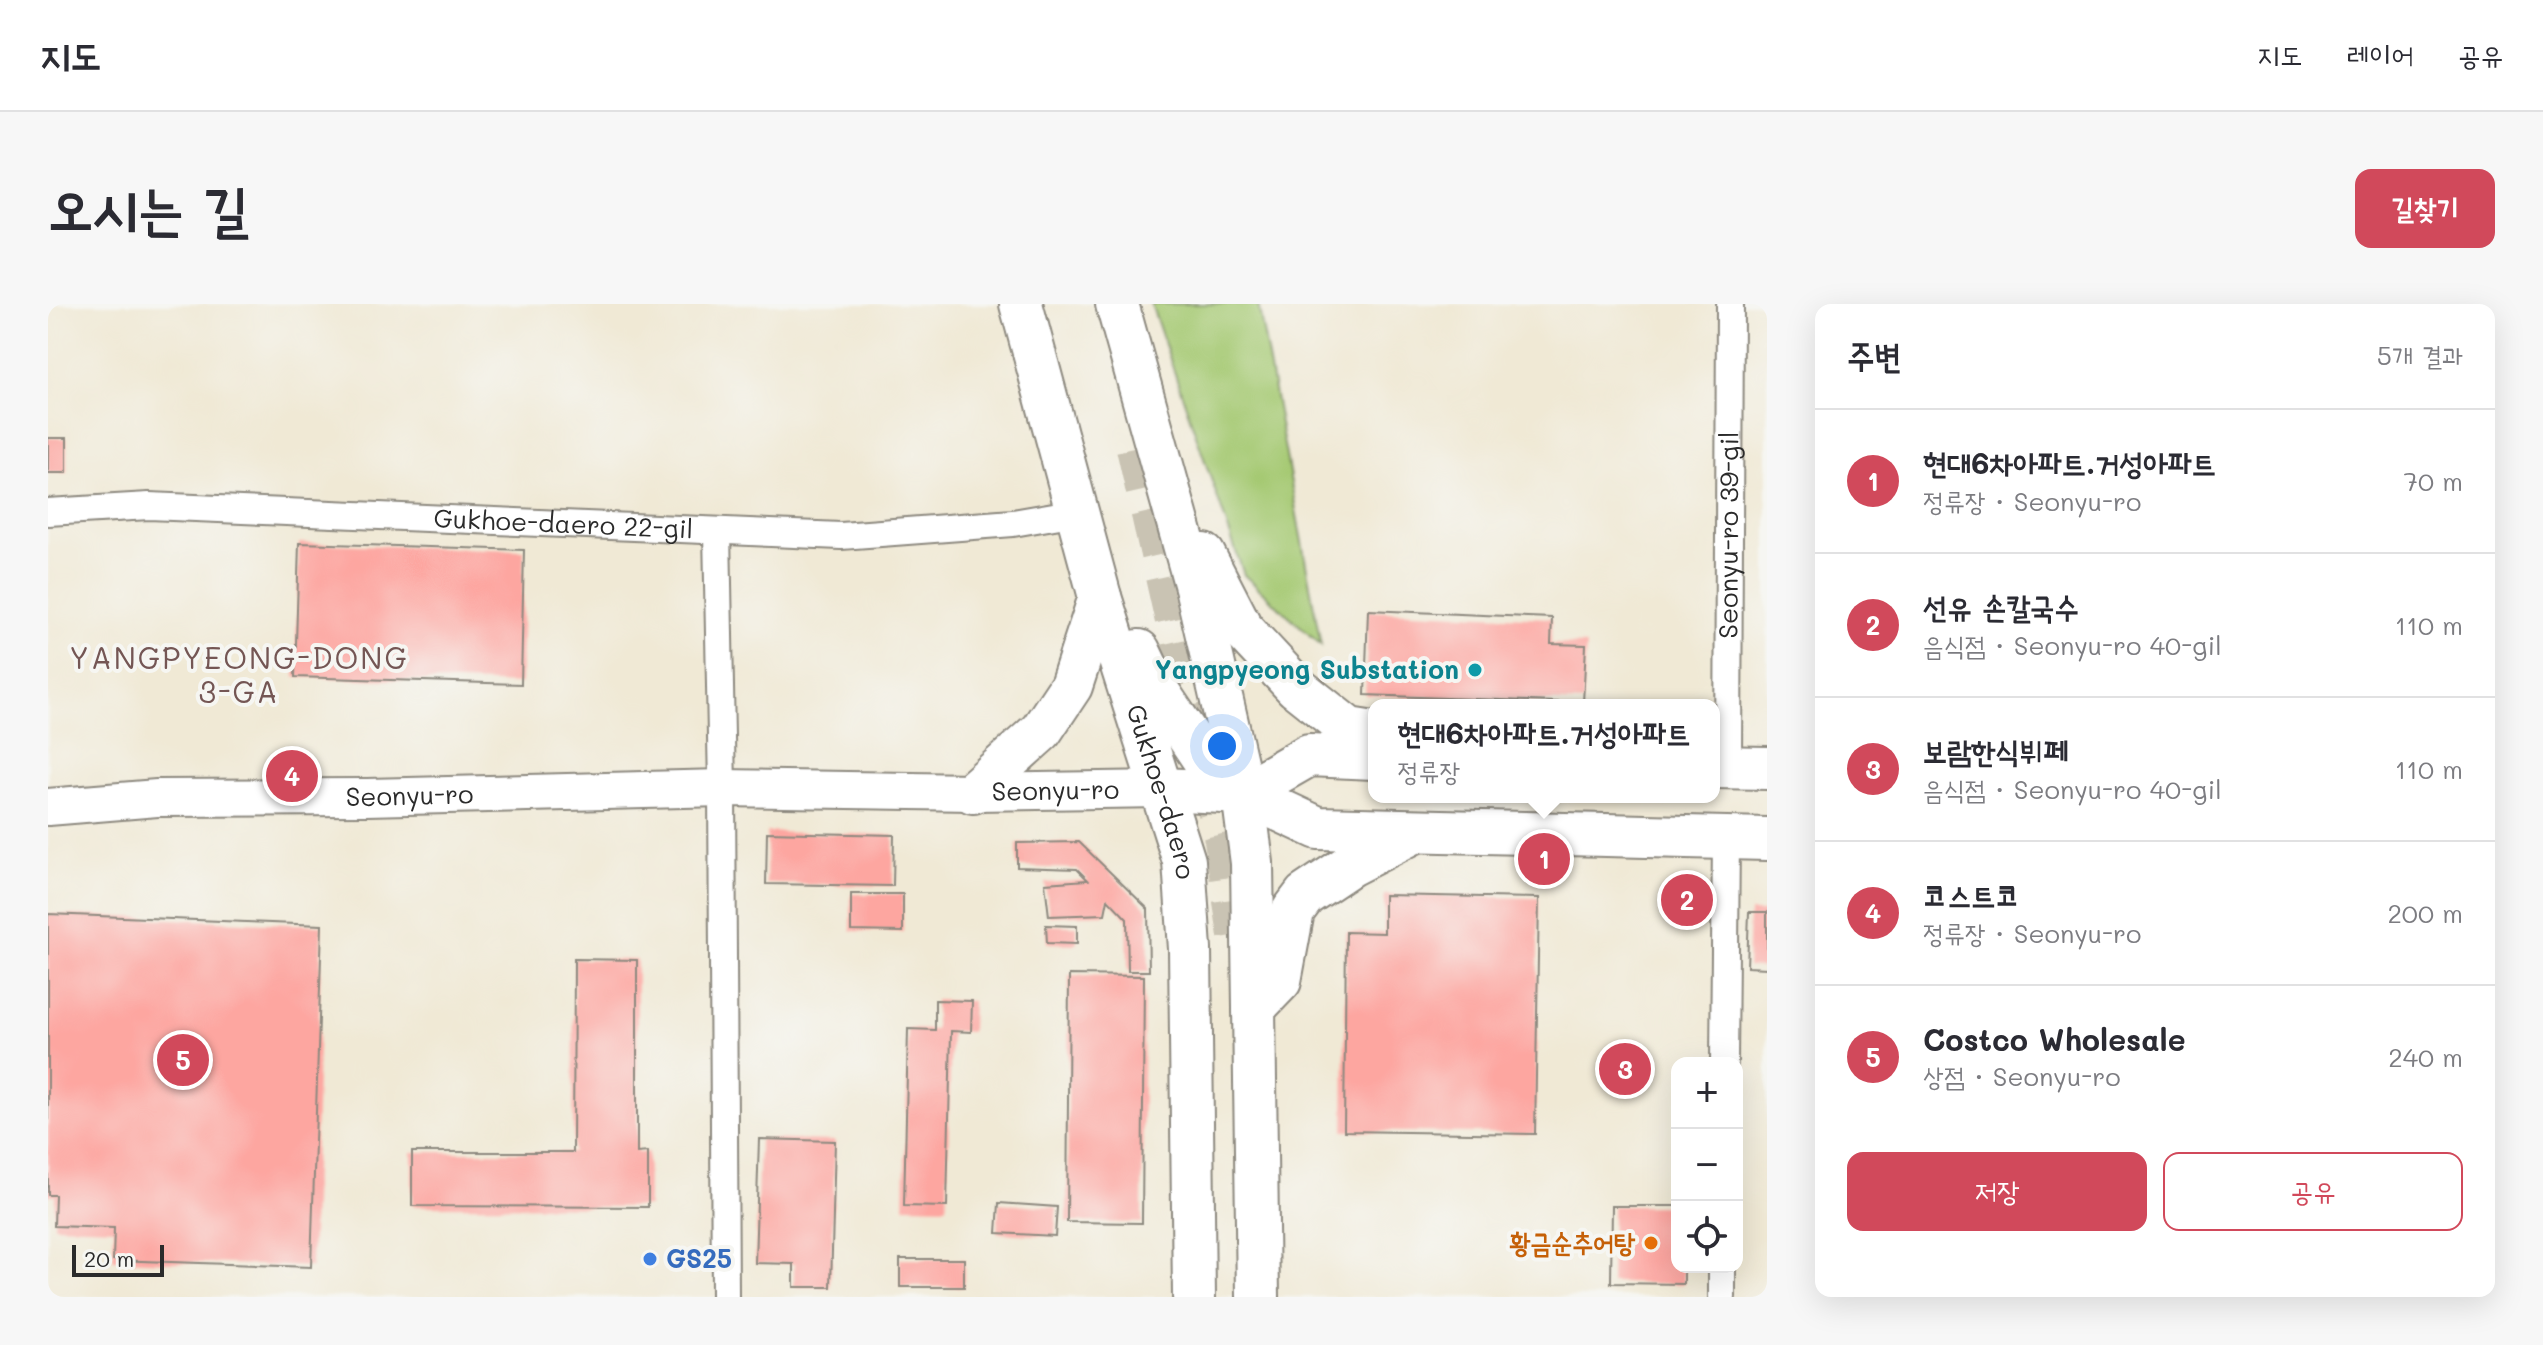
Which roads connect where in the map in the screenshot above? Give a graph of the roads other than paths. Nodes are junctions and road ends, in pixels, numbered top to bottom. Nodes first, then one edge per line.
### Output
1 (996, 304) edge
2 (1117, 304) edge
3 (1730, 304) edge
4 (1026, 323) edge
5 (1167, 482) junction
6 (48, 512) edge
7 (1081, 525) junction
8 (717, 532) junction
9 (1100, 597) junction
10 (1368, 732) edge
11 (1368, 758) edge
12 (1736, 767) edge
13 (722, 788) junction
14 (1162, 789) junction
15 (973, 792) junction
16 (1243, 793) junction
17 (48, 807) edge
18 (1417, 831) junction
19 (1726, 838) junction
20 (1767, 839) edge
21 (1252, 947) junction
22 (1190, 949) junction
23 (1254, 1008) junction
24 (1724, 1057) edge
25 (1722, 1273) edge
26 (725, 1297) edge
27 (1194, 1297) edge
28 (1258, 1297) edge
29 (1722, 1297) edge

1 - 4 main road
2 - 5 main road
3 - 12 street, Seonyu-ro 39-gil
4 - 7 main road, Gukhoe-daero
5 - 10 main road
5 - 16 main road
6 - 8 street, Gukhoe-daero 22-gil
7 - 8 street, Gukhoe-daero 22-gil
7 - 9 main road, Gukhoe-daero
7 - 16 main road
8 - 13 street
9 - 14 main road, Gukhoe-daero
9 - 15 main road
11 - 16 main road
13 - 15 main road, Seonyu-ro
13 - 17 main road, Seonyu-ro
13 - 26 street
14 - 15 main road, Seonyu-ro
14 - 16 main road, Seonyu-ro
14 - 22 main road, Gukhoe-daero
16 - 18 main road, Seonyu-ro
16 - 21 main road
18 - 19 main road, Seonyu-ro
18 - 23 main road
19 - 20 main road, Seonyu-ro
19 - 24 street
21 - 22 main road
21 - 23 main road
22 - 27 main road, Gukhoe-daero
23 - 28 main road
25 - 29 street

